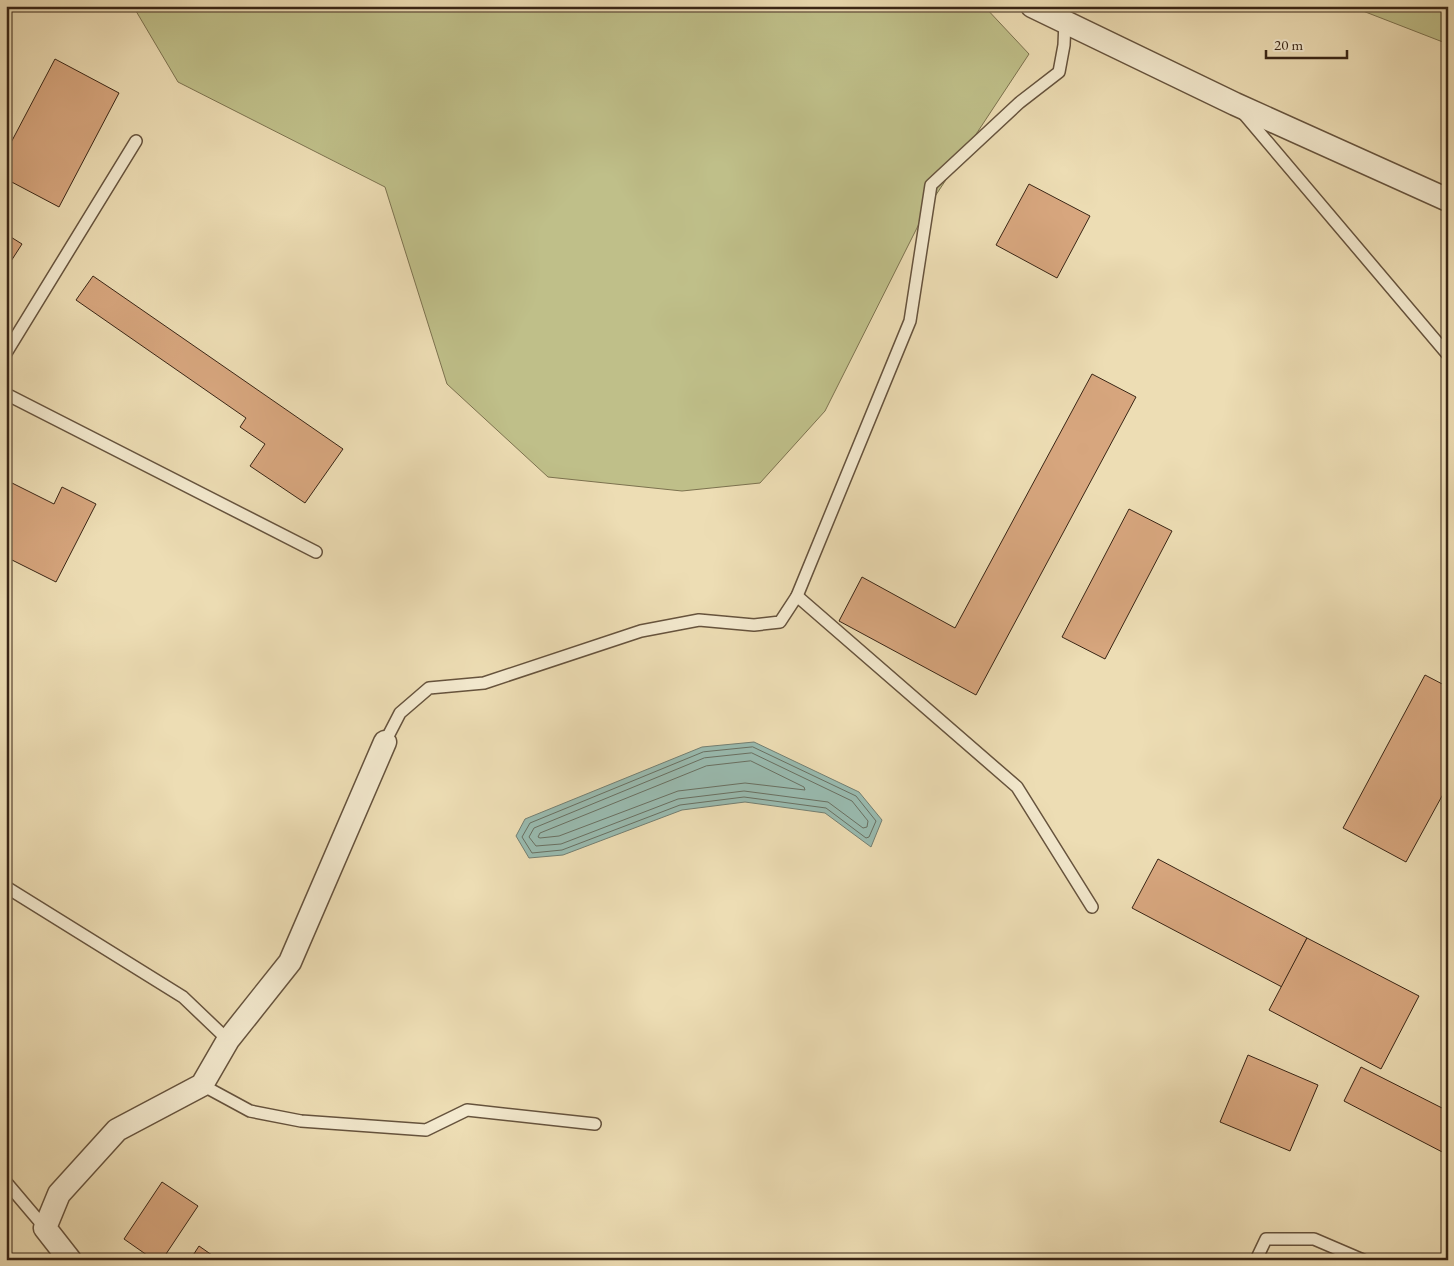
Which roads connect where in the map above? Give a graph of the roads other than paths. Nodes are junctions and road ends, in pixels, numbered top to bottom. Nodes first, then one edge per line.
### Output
1 (1032, 6) edge
2 (1065, 21) junction
3 (1235, 104) junction
4 (136, 141) dead end
5 (1448, 200) edge
6 (6, 353) edge
7 (1448, 355) edge
8 (6, 394) edge
9 (316, 552) dead end
10 (797, 596) junction
11 (385, 742) joint
12 (6, 887) edge
13 (1092, 907) dead end
14 (228, 1040) junction
15 (202, 1085) junction
16 (595, 1124) dead end
17 (6, 1182) edge
18 (45, 1228) junction
19 (70, 1260) edge
20 (1256, 1260) edge
21 (1363, 1260) edge

1 - 2 street
2 - 3 street
2 - 10 lane
3 - 5 street
3 - 7 lane
4 - 6 lane
8 - 9 lane
10 - 11 lane
10 - 13 lane
11 - 14 street
12 - 14 lane
14 - 15 street
15 - 16 lane
15 - 18 street
17 - 18 lane
18 - 19 street
20 - 21 lane

